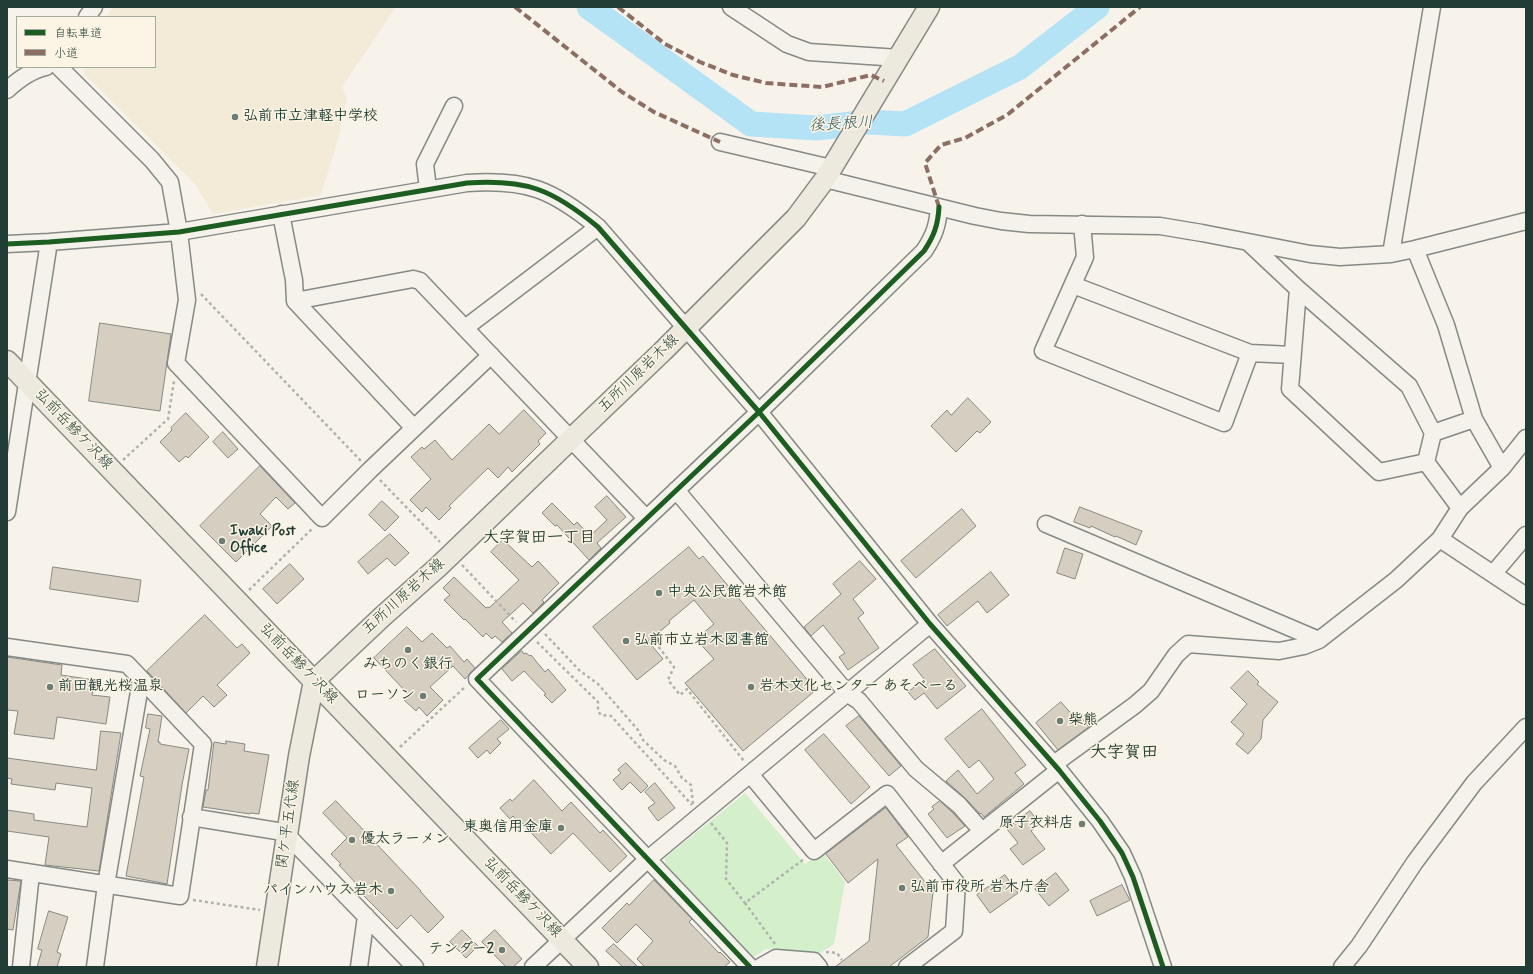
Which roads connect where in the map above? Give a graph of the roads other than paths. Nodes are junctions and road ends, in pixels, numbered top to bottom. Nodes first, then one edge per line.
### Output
1 (94, 7) edge
2 (731, 7) edge
3 (929, 7) edge
4 (1432, 7) edge
5 (88, 16) edge
6 (899, 58) junction
7 (42, 68) edge
8 (60, 68) edge
9 (7, 90) edge
10 (454, 106) dead end
11 (720, 142) dead end
12 (832, 167) junction
13 (428, 189) junction
14 (939, 207) junction
15 (281, 214) junction
16 (1526, 221) edge
17 (1082, 224) junction
18 (598, 227) junction
19 (179, 232) junction
20 (49, 242) junction
21 (1248, 242) junction
22 (7, 244) edge
23 (1415, 249) junction
24 (1390, 254) junction
25 (1072, 285) junction
26 (1298, 289) junction
27 (295, 301) junction
28 (464, 328) junction
29 (686, 328) junction
30 (1250, 353) junction
31 (1292, 354) junction
32 (491, 355) junction
33 (7, 361) edge
34 (27, 383) junction
35 (758, 412) junction
36 (1474, 419) junction
37 (414, 428) junction
38 (1433, 433) junction
39 (1526, 438) edge
40 (571, 439) junction
41 (1426, 462) junction
42 (1502, 468) junction
43 (676, 490) junction
44 (1460, 508) junction
45 (7, 512) edge
46 (646, 518) junction
47 (1046, 524) dead end
48 (1526, 534) edge
49 (1440, 539) junction
50 (1493, 574) junction
51 (1526, 596) edge
52 (930, 624) junction
53 (1319, 640) junction
54 (7, 647) edge
55 (142, 680) junction
56 (314, 681) junction
57 (847, 693) junction
58 (1526, 726) edge
59 (1057, 767) junction
60 (752, 773) junction
61 (192, 817) junction
62 (982, 831) junction
63 (287, 835) junction
64 (648, 859) junction
65 (942, 864) junction
66 (7, 869) edge
67 (31, 873) junction
68 (106, 885) junction
69 (366, 916) junction
70 (562, 940) junction
71 (1350, 964) edge
72 (20, 967) edge
73 (95, 967) edge
74 (267, 967) edge
75 (359, 967) edge
76 (415, 967) edge
77 (534, 967) edge
78 (588, 967) edge
79 (750, 967) edge
80 (760, 967) edge
81 (819, 967) edge
82 (907, 967) edge
83 (1163, 967) edge

1 - 5 street
2 - 6 street
3 - 6 main road, 五所川原岩木線
4 - 24 street
6 - 12 main road, 五所川原岩木線
7 - 9 street
8 - 19 street
10 - 13 street
11 - 12 street
12 - 14 street
12 - 29 main road, 五所川原岩木線
13 - 15 street
13 - 18 street
14 - 17 street
14 - 35 street
15 - 19 street
15 - 27 street
16 - 23 street
17 - 21 street
17 - 25 street
18 - 28 street
18 - 29 street
19 - 20 street
19 - 37 street
20 - 22 street
20 - 34 street
21 - 24 street
21 - 26 street
23 - 24 street
23 - 36 street
25 - 30 street
25 - 30 street
26 - 31 street
26 - 38 street
27 - 28 street
27 - 37 street
28 - 32 street
29 - 35 street
29 - 40 main road, 五所川原岩木線
30 - 31 street
31 - 41 street
32 - 37 street
32 - 40 street
33 - 34 main road, 弘前岳鰺ケ沢線
34 - 45 street
34 - 56 main road, 弘前岳鰺ケ沢線
35 - 43 street
35 - 52 street
36 - 38 street
36 - 42 street
38 - 41 street
39 - 42 street
40 - 46 street
40 - 56 main road, 五所川原岩木線
41 - 44 street
42 - 44 street
43 - 46 street
43 - 57 street
44 - 49 street
46 - 64 street
47 - 53 street
48 - 50 street
49 - 50 street
49 - 53 street
50 - 51 street
52 - 57 street
52 - 59 street
53 - 59 street
54 - 55 street
55 - 61 street
55 - 68 street
56 - 63 main road, 関ケ平五代線
56 - 70 main road, 弘前岳鰺ケ沢線
57 - 60 street
57 - 62 street
58 - 71 street
59 - 62 street
59 - 83 street
60 - 64 street
60 - 65 street
61 - 63 street
61 - 68 street
62 - 65 street
63 - 69 street
63 - 74 main road, 関ケ平五代線
64 - 70 street
64 - 79 street
65 - 82 street
66 - 67 street
67 - 68 street
67 - 72 street
68 - 73 street
69 - 75 street
69 - 76 street
70 - 77 street
70 - 78 main road, 弘前岳鰺ケ沢線
80 - 81 street

